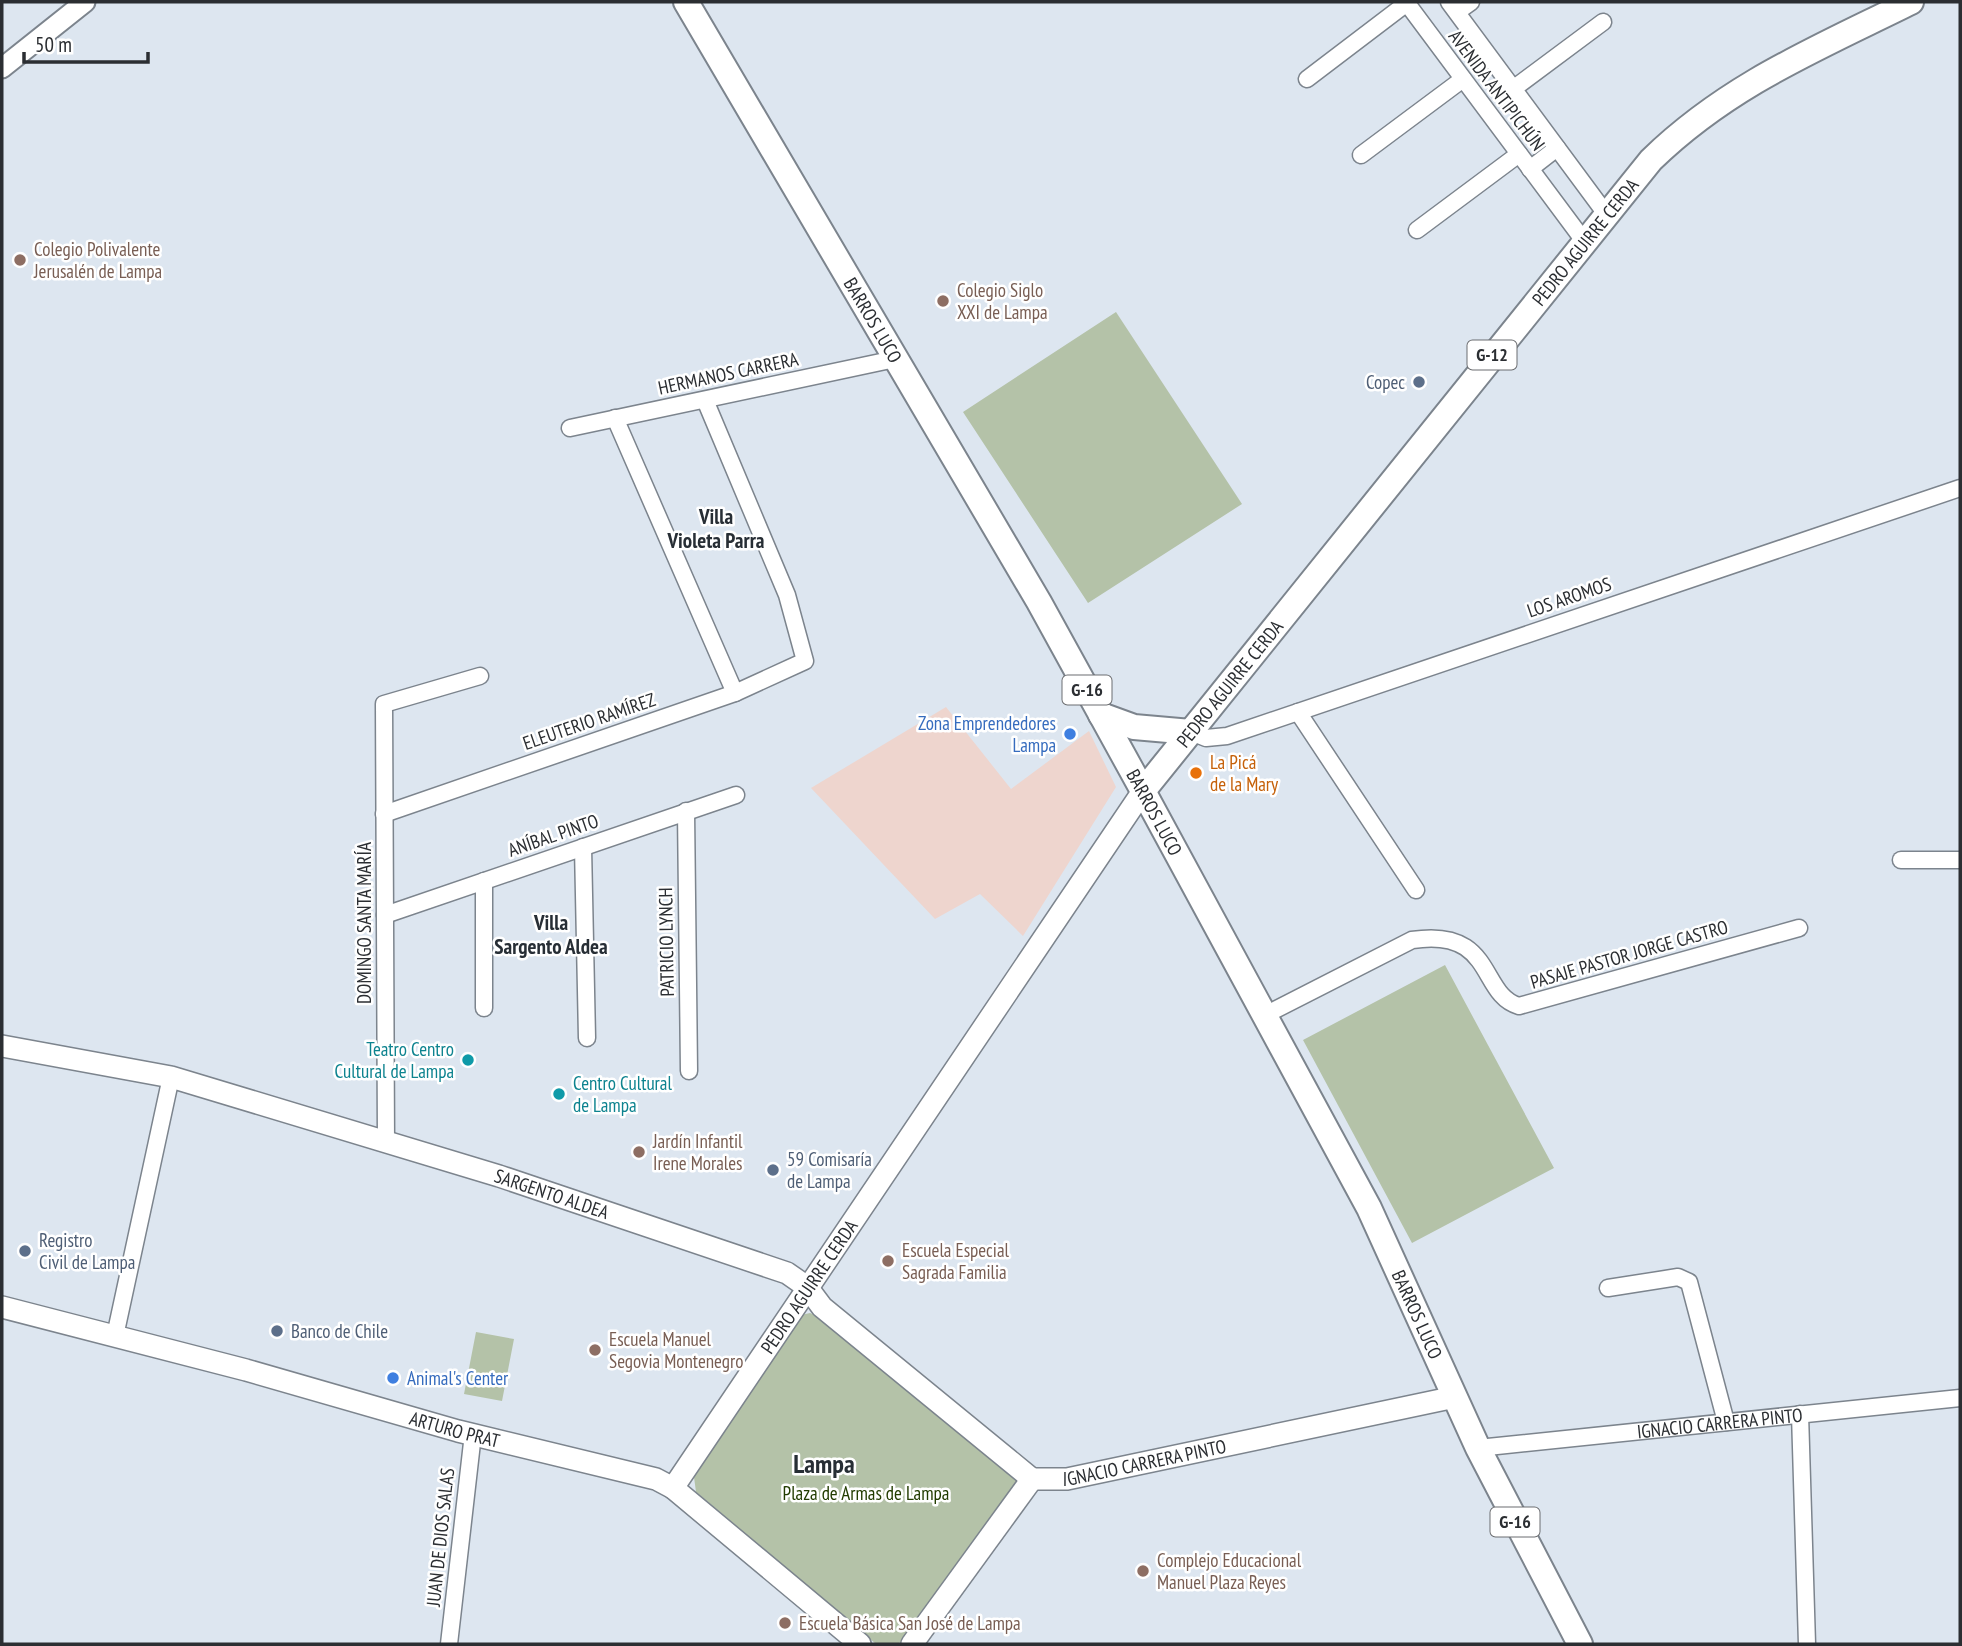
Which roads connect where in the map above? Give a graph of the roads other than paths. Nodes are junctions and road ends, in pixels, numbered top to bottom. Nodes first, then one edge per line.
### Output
1 (85, 2) edge
2 (686, 2) edge
3 (1406, 2) edge
4 (1471, 2) edge
5 (1911, 2) edge
6 (1453, 7) edge
7 (1603, 22) dead end
8 (2, 68) edge
9 (1307, 79) dead end
10 (1463, 79) junction
11 (1513, 89) junction
12 (1557, 148) junction
13 (1519, 154) junction
14 (1361, 155) dead end
15 (1530, 169) junction
16 (1606, 214) junction
17 (1416, 230) dead end
18 (1584, 241) junction
19 (895, 359) junction
20 (705, 400) junction
21 (615, 418) junction
22 (570, 428) dead end
23 (1960, 488) edge
24 (480, 676) dead end
25 (735, 693) junction
26 (1298, 712) junction
27 (1101, 715) junction
28 (1191, 732) junction
29 (1143, 791) junction
30 (736, 794) dead end
31 (686, 811) junction
32 (384, 814) junction
33 (583, 847) junction
34 (1902, 860) dead end
35 (1960, 860) edge
36 (484, 881) junction
37 (1416, 890) dead end
38 (385, 915) junction
39 (1799, 928) dead end
40 (485, 1008) dead end
41 (1265, 1015) junction
42 (587, 1038) dead end
43 (2, 1046) edge
44 (689, 1072) dead end
45 (171, 1077) junction
46 (386, 1142) junction
47 (807, 1287) junction
48 (1608, 1288) dead end
49 (2, 1307) edge
50 (116, 1336) junction
51 (1455, 1397) junction
52 (1960, 1398) edge
53 (1800, 1414) junction
54 (1726, 1422) junction
55 (472, 1434) junction
56 (1478, 1448) junction
57 (1032, 1479) junction
58 (673, 1488) junction
59 (449, 1644) edge
60 (860, 1644) edge
61 (912, 1644) edge
62 (1580, 1644) edge
63 (1807, 1644) edge

1 - 8 street
2 - 19 main road, BARROS LUCO / G-16
3 - 9 street
3 - 10 street, AVENIDA ANTIPICHÚN
4 - 6 street
5 - 16 main road, PEDRO AGUIRRE CERDA / G-12
6 - 11 street, AVENIDA ANTIPICHÚN
7 - 11 street
10 - 13 street, AVENIDA ANTIPICHÚN
10 - 14 street
11 - 12 street, AVENIDA ANTIPICHÚN
12 - 15 street, AVENIDA ANTIPICHÚN
12 - 16 street, AVENIDA ANTIPICHÚN
13 - 15 street, AVENIDA ANTIPICHÚN
13 - 17 street
15 - 18 street, AVENIDA ANTIPICHÚN
16 - 18 main road, PEDRO AGUIRRE CERDA / G-12
18 - 28 main road, PEDRO AGUIRRE CERDA / G-12
19 - 20 street, HERMANOS CARRERA
19 - 27 main road, BARROS LUCO / G-16
20 - 21 street, HERMANOS CARRERA
20 - 25 street, ELEUTERIO RAMÍREZ
21 - 22 street, HERMANOS CARRERA
21 - 25 street
23 - 26 street, LOS AROMOS
24 - 32 street, DOMINGO SANTA MARÍA
25 - 32 street, ELEUTERIO RAMÍREZ
26 - 28 street, LOS AROMOS
26 - 37 street
27 - 28 main road
27 - 29 main road, BARROS LUCO / G-16
28 - 29 main road, PEDRO AGUIRRE CERDA / G-12
29 - 41 main road, BARROS LUCO / G-16
29 - 47 main road, PEDRO AGUIRRE CERDA
30 - 31 street, ANÍBAL PINTO
31 - 33 street, ANÍBAL PINTO
31 - 44 street, PATRICIO LYNCH
32 - 38 street, DOMINGO SANTA MARÍA
33 - 36 street, ANÍBAL PINTO
33 - 42 street
34 - 35 street
36 - 38 street, ANÍBAL PINTO
36 - 40 street
38 - 46 street, DOMINGO SANTA MARÍA
39 - 41 street, PASAJE PASTOR JORGE CASTRO
41 - 51 main road, BARROS LUCO / G-16
43 - 45 main road, SARGENTO ALDEA
45 - 46 main road, SARGENTO ALDEA
45 - 50 street
46 - 47 main road, SARGENTO ALDEA
47 - 57 main road, SARGENTO ALDEA
47 - 58 main road, PEDRO AGUIRRE CERDA
48 - 54 street
49 - 50 main road, ARTURO PRAT
50 - 55 main road, ARTURO PRAT
51 - 56 main road, BARROS LUCO / G-16
51 - 57 main road, IGNACIO CARRERA PINTO
52 - 53 street, IGNACIO CARRERA PINTO
53 - 54 street, IGNACIO CARRERA PINTO
53 - 63 street
54 - 56 street, IGNACIO CARRERA PINTO
55 - 58 main road, ARTURO PRAT
55 - 59 street, JUAN DE DIOS SALAS
56 - 62 main road, BARROS LUCO / G-16
57 - 61 main road
58 - 60 main road, ARTURO PRAT

